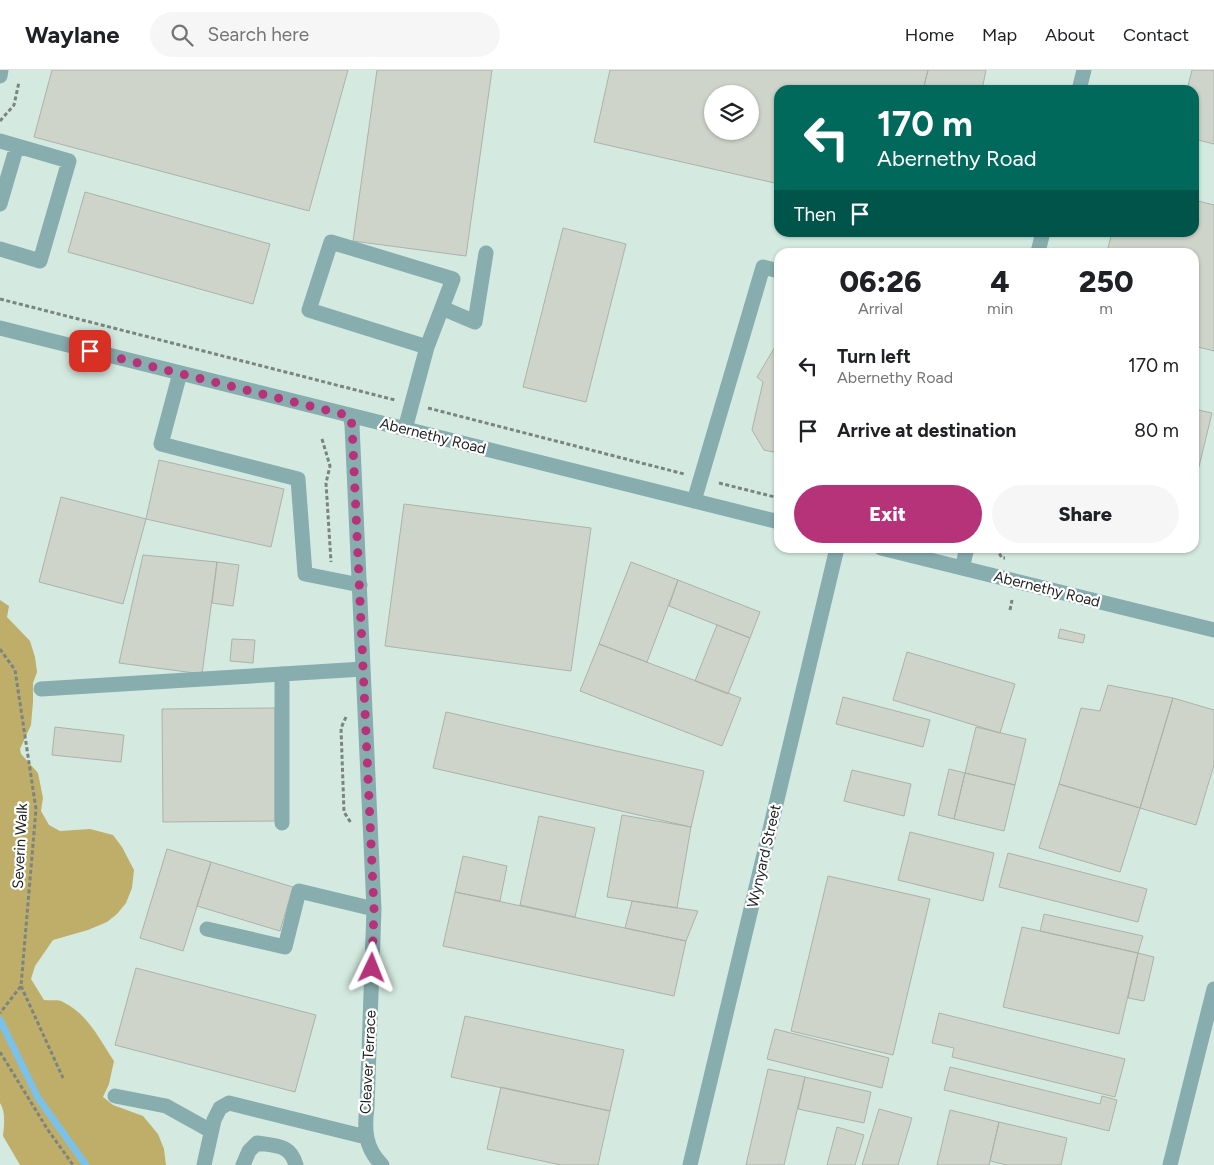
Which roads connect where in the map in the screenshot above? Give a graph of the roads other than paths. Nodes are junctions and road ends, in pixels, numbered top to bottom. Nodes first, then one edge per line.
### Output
1 (1, 70) edge
2 (1084, 70) edge
3 (0, 76) edge
4 (1080, 85) edge
5 (0, 141) edge
6 (17, 146) junction
7 (0, 204) edge
8 (0, 249) edge
9 (486, 253) dead end
10 (774, 270) edge
11 (442, 308) junction
12 (0, 328) edge
13 (427, 347) junction
14 (180, 373) junction
15 (350, 416) junction
16 (406, 429) junction
17 (694, 501) junction
18 (774, 521) edge
19 (837, 553) edge
20 (901, 553) edge
21 (966, 553) edge
22 (962, 568) junction
23 (360, 584) junction
24 (1214, 630) edge
25 (363, 669) junction
26 (282, 674) junction
27 (41, 689) dead end
28 (282, 823) dead end
29 (374, 909) junction
30 (207, 929) dead end
31 (1214, 989) edge
32 (115, 1096) dead end
33 (211, 1131) junction
34 (366, 1137) junction
35 (204, 1165) edge
36 (243, 1165) edge
37 (296, 1165) edge
38 (382, 1165) edge
39 (690, 1165) edge
40 (1170, 1165) edge

1 - 3 street
2 - 4 street
5 - 6 street
6 - 7 street
6 - 8 street
9 - 11 street
10 - 17 street
11 - 13 street
11 - 13 street
12 - 14 street, Abernethy Road
13 - 16 street
14 - 15 street, Abernethy Road
14 - 23 street
15 - 16 street, Abernethy Road
15 - 23 street, Cleaver Terrace
16 - 17 street, Abernethy Road
17 - 18 street, Abernethy Road
19 - 39 street, Wynyard Street
20 - 22 street, Abernethy Road
21 - 22 street
22 - 24 street, Abernethy Road
23 - 25 street, Cleaver Terrace
25 - 26 street
25 - 29 street, Cleaver Terrace
26 - 27 street
26 - 28 street
29 - 30 street
29 - 34 street, Cleaver Terrace
31 - 40 street
32 - 33 street
33 - 34 street
33 - 35 street
34 - 38 street, Cleaver Terrace
36 - 37 street

